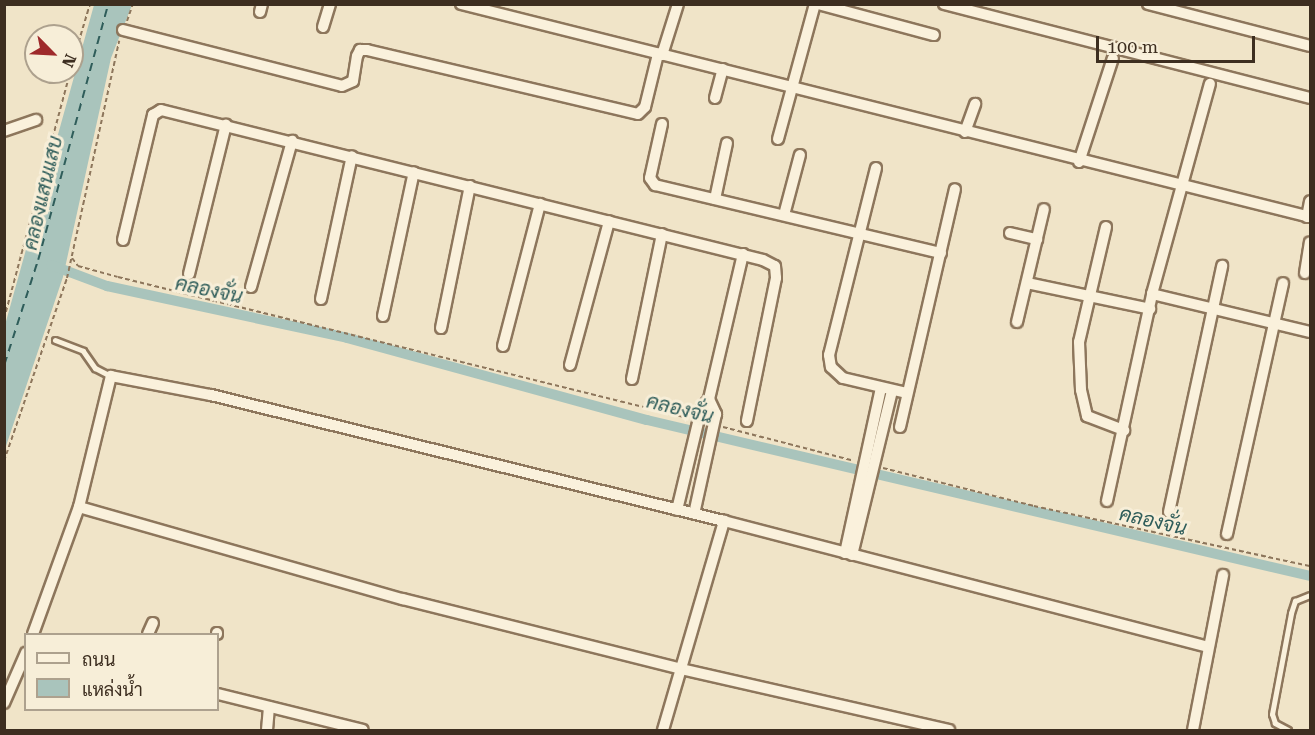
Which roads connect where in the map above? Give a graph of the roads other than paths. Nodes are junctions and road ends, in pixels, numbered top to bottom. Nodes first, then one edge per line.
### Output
1 (330, 4) edge
2 (461, 4) edge
3 (678, 4) edge
4 (816, 4) edge
5 (944, 4) edge
6 (1148, 4) edge
7 (323, 27) dead end
8 (123, 30) road end
9 (934, 35) dead end
10 (1311, 46) edge
11 (660, 55) junction
12 (1113, 58) dead end
13 (723, 69) junction
14 (1210, 84) dead end
15 (793, 86) junction
16 (715, 98) dead end
17 (1311, 98) edge
18 (975, 104) dead end
19 (36, 120) dead end
20 (663, 124) dead end
21 (226, 125) junction
22 (4, 131) edge
23 (965, 132) junction
24 (778, 139) dead end
25 (292, 141) junction
26 (727, 143) dead end
27 (800, 155) dead end
28 (352, 156) junction
29 (1078, 162) junction
30 (876, 168) dead end
31 (414, 172) junction
32 (470, 186) junction
33 (1180, 188) junction
34 (955, 189) dead end
35 (715, 199) junction
36 (1311, 201) edge
37 (540, 204) junction
38 (1044, 209) dead end
39 (784, 215) junction
40 (1309, 217) edge
41 (609, 221) junction
42 (1106, 227) dead end
43 (861, 233) junction
44 (1010, 233) dead end
45 (662, 234) junction
46 (1037, 239) junction
47 (123, 240) dead end
48 (1311, 242) edge
49 (941, 253) junction
50 (742, 254) junction
51 (1222, 266) dead end
52 (1305, 273) dead end
53 (189, 274) dead end
54 (1027, 283) junction
55 (1283, 283) dead end
56 (251, 287) dead end
57 (1152, 294) junction
58 (321, 298) dead end
59 (1088, 298) junction
60 (1212, 307) junction
61 (1150, 309) junction
62 (383, 316) dead end
63 (1017, 322) dead end
64 (1275, 324) junction
65 (441, 328) dead end
66 (1311, 332) edge
67 (55, 340) dead end
68 (503, 346) dead end
69 (570, 365) dead end
70 (111, 376) junction
71 (632, 379) dead end
72 (886, 389) junction
73 (908, 393) junction
74 (709, 399) junction
75 (747, 421) dead end
76 (900, 427) dead end
77 (1124, 430) junction
78 (1107, 501) dead end
79 (79, 507) junction
80 (676, 510) junction
81 (1169, 512) dead end
82 (694, 514) junction
83 (724, 521) junction
84 (1227, 534) dead end
85 (848, 554) junction
86 (1223, 575) dead end
87 (1311, 596) edge
88 (153, 623) dead end
89 (33, 633) edge
90 (148, 633) edge
91 (1208, 647) junction
92 (24, 658) edge
93 (681, 669) junction
94 (219, 694) edge
95 (4, 703) edge
96 (269, 707) junction
97 (267, 730) edge
98 (363, 730) edge
99 (663, 730) edge
100 (949, 730) edge
101 (1193, 730) edge
102 (1288, 730) edge

1 - 7 street
2 - 11 street
3 - 11 street
4 - 9 street
4 - 15 street
5 - 17 street
6 - 10 street
8 - 11 street
11 - 13 street
12 - 29 street
13 - 15 street
13 - 16 street
14 - 33 street
15 - 23 street
15 - 24 street
18 - 23 street
19 - 22 street
20 - 35 street
21 - 25 street
21 - 47 street
21 - 53 street
23 - 29 street
25 - 28 street
25 - 56 street
26 - 35 street
27 - 39 street
28 - 31 street
28 - 58 street
29 - 33 street
30 - 43 street
31 - 32 street
31 - 62 street
32 - 37 street
32 - 65 street
33 - 40 street
33 - 57 street
34 - 49 street
35 - 39 street
36 - 40 street
37 - 41 street
37 - 68 street
38 - 46 street
39 - 43 street
41 - 45 street
41 - 69 street
42 - 59 street
43 - 49 street
43 - 72 street
44 - 46 street
45 - 50 street
45 - 71 street
46 - 54 street
48 - 52 street
49 - 73 street
50 - 74 street
50 - 75 street
51 - 60 street
54 - 59 street
54 - 63 street
55 - 64 street
57 - 60 street
57 - 61 street
59 - 61 street
59 - 77 street
60 - 64 street
60 - 81 street
61 - 77 street
64 - 66 street
64 - 84 street
67 - 70 lane
70 - 79 street
70 - 80 street
72 - 73 street
72 - 85 street
73 - 76 street
74 - 80 street
74 - 82 street
77 - 78 street
79 - 89 street
79 - 93 street
80 - 82 street
82 - 83 street
83 - 85 street
83 - 93 street
85 - 91 street
86 - 91 street
87 - 102 lane
88 - 90 street
91 - 101 street
92 - 95 street
93 - 99 street
93 - 100 street
94 - 96 street
96 - 97 street
96 - 98 street

